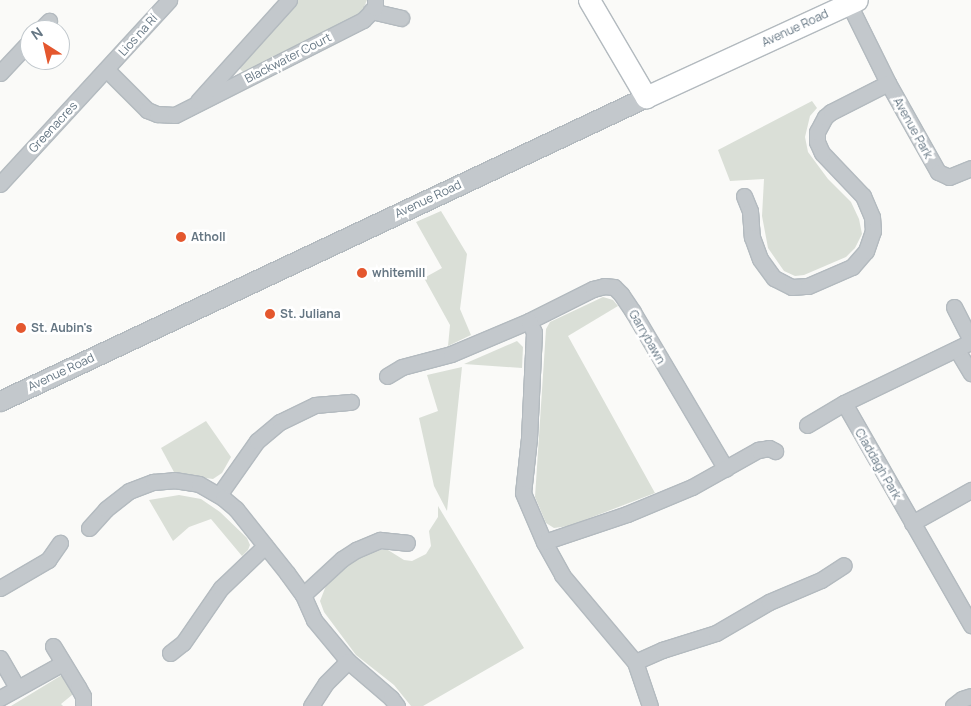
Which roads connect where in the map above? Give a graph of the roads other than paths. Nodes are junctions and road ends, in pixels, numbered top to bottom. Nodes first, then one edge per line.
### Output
1 (170, 0) edge
2 (289, 0) edge
3 (589, 0) edge
4 (853, 2) edge
5 (373, 6) edge
6 (401, 18) dead end
7 (20, 52) edge
8 (107, 70) junction
9 (0, 73) edge
10 (888, 84) junction
11 (646, 97) junction
12 (192, 108) junction
13 (969, 169) edge
14 (0, 184) edge
15 (744, 196) dead end
16 (954, 307) dead end
17 (529, 320) junction
18 (971, 341) edge
19 (957, 350) junction
20 (971, 373) edge
21 (387, 376) dead end
22 (0, 401) edge
23 (351, 402) dead end
24 (844, 403) junction
25 (807, 425) dead end
26 (775, 451) dead end
27 (726, 469) junction
28 (971, 490) edge
29 (219, 495) junction
30 (912, 523) junction
31 (89, 528) dead end
32 (544, 542) junction
33 (60, 543) dead end
34 (407, 543) dead end
35 (265, 546) junction
36 (844, 564) dead end
37 (0, 588) edge
38 (303, 595) junction
39 (971, 625) edge
40 (53, 646) dead end
41 (170, 653) dead end
42 (0, 658) edge
43 (348, 661) junction
44 (635, 662) junction
45 (63, 663) junction
46 (17, 688) junction
47 (971, 696) edge
48 (0, 698) edge
49 (83, 704) dead end
50 (311, 706) edge
51 (397, 706) edge
52 (650, 706) edge
53 (953, 706) edge

1 - 8 street, Lios na Rí
2 - 12 street, Blackwater Court
3 - 11 main road
4 - 10 street, Avenue Park
4 - 11 main road, Avenue Road
5 - 6 street
5 - 12 street, Blackwater Court
7 - 9 street
8 - 12 street, Blackwater Court
8 - 14 street, Greenacres
10 - 13 street, Avenue Park
10 - 15 street
11 - 22 street, Avenue Road
16 - 18 street
17 - 21 street, Garrybawn
17 - 27 street, Garrybawn
17 - 32 street
18 - 19 street
19 - 20 street
19 - 24 street
23 - 29 street
24 - 25 street
24 - 30 street, Claddagh Park
26 - 27 street
27 - 32 street
28 - 30 street
29 - 31 street
29 - 35 street
30 - 39 street, Claddagh Park
32 - 44 street
33 - 37 street
34 - 38 street
35 - 38 street
35 - 41 street
36 - 44 street
38 - 43 street
40 - 45 street
42 - 46 street
43 - 50 street
43 - 51 street
44 - 52 street
45 - 46 street
45 - 49 street
46 - 48 street
47 - 53 street

